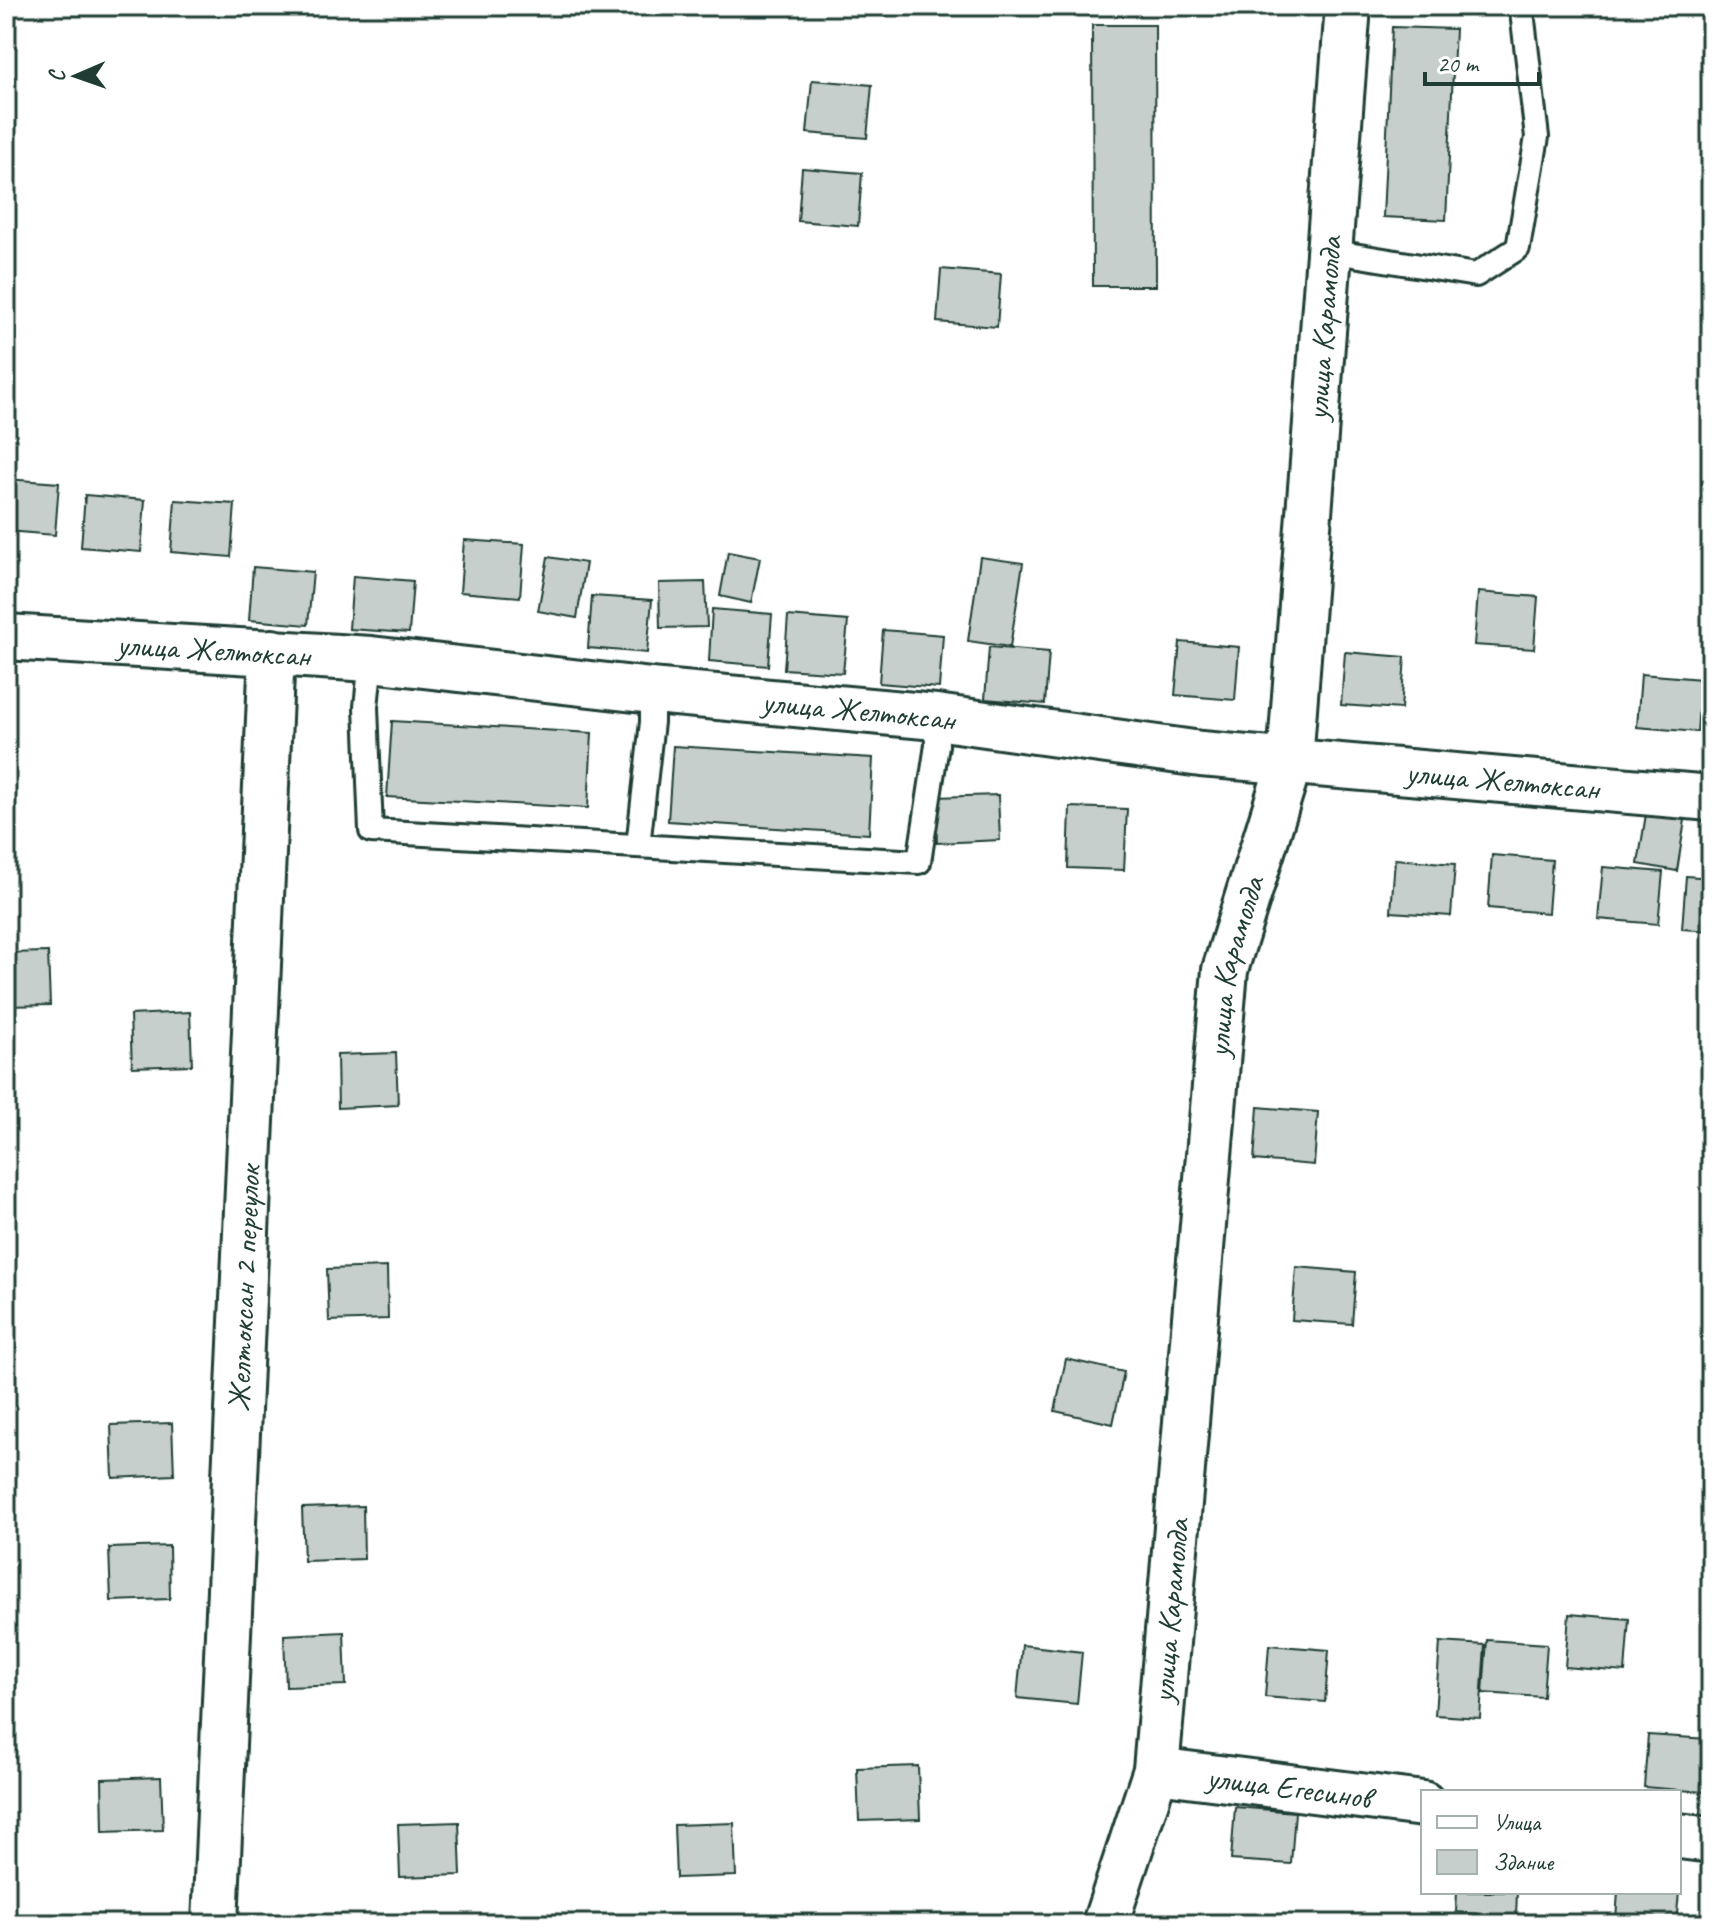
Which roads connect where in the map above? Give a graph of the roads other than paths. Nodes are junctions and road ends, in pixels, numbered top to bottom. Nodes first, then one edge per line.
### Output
1 (1348, 6) edge
2 (1517, 6) edge
3 (1329, 251) junction
4 (6, 637) edge
5 (272, 652) junction
6 (371, 659) junction
7 (652, 691) junction
8 (936, 717) junction
9 (1290, 761) junction
10 (1711, 798) edge
11 (638, 846) junction
12 (1156, 1770) junction
13 (1421, 1804) edge
14 (1681, 1836) edge
15 (1711, 1840) edge
16 (215, 1924) edge
17 (1105, 1924) edge

1 - 3 street, улица Карамолда
2 - 3 lane
3 - 9 street, улица Карамолда
4 - 5 street, улица Желтоксан
5 - 6 street, улица Желтоксан
5 - 16 street, Желтоксан 2 переулок
6 - 7 street, улица Желтоксан
6 - 11 lane
7 - 8 street, улица Желтоксан
7 - 11 lane
8 - 9 street, улица Желтоксан
8 - 11 lane
9 - 10 street, улица Желтоксан
9 - 12 street, улица Карамолда
12 - 13 street, улица Егесинов
12 - 17 street, улица Карамолда
14 - 15 street

